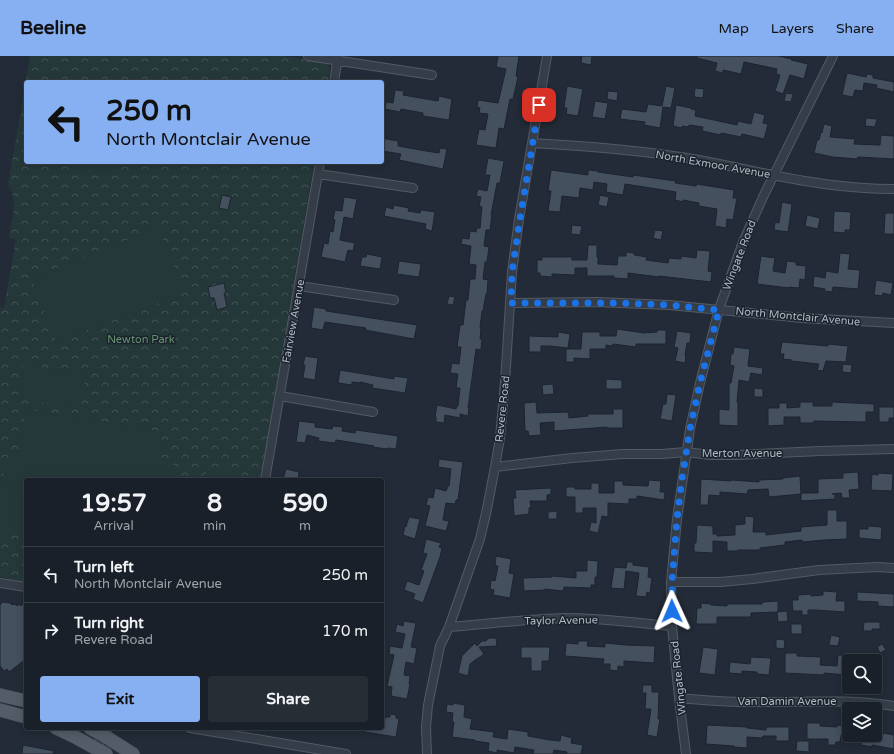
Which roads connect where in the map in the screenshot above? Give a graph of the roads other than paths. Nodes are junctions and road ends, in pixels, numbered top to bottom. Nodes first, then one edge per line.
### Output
1 (308, 56) edge
2 (547, 56) edge
3 (833, 56) edge
4 (338, 58) edge
5 (432, 75) dead end
6 (334, 80) edge
7 (532, 143) junction
8 (320, 164) edge
9 (318, 174) junction
10 (773, 175) junction
11 (413, 188) dead end
12 (894, 189) edge
13 (299, 286) junction
14 (394, 300) dead end
15 (511, 303) junction
16 (719, 310) junction
17 (894, 323) edge
18 (280, 396) junction
19 (374, 412) dead end
20 (894, 449) edge
21 (686, 452) junction
22 (495, 467) junction
23 (266, 478) edge
24 (894, 568) edge
25 (672, 582) junction
26 (0, 583) edge
27 (24, 587) edge
28 (672, 626) junction
29 (449, 627) junction
30 (0, 695) edge
31 (679, 698) junction
32 (24, 701) edge
33 (894, 706) edge
34 (0, 710) edge
35 (24, 716) edge
36 (60, 730) edge
37 (211, 730) edge
38 (222, 731) edge
39 (106, 732) edge
40 (101, 751) edge
41 (133, 754) edge
42 (346, 754) edge
43 (427, 754) edge
44 (686, 754) edge

1 - 4 street
2 - 7 street, Revere Road
3 - 10 street, Wingate Road
4 - 5 street
4 - 6 street
7 - 10 street, North Exmoor Avenue
7 - 15 street, Revere Road
8 - 9 street, Fairview Avenue
9 - 11 street
9 - 13 street, Fairview Avenue
10 - 12 street, North Exmoor Avenue
10 - 16 street, Wingate Road
13 - 14 street
13 - 18 street, Fairview Avenue
15 - 16 street, North Montclair Avenue
15 - 22 street, Revere Road
16 - 17 street, North Montclair Avenue
16 - 21 street, Wingate Road
18 - 19 street
18 - 23 street, Fairview Avenue
20 - 21 street, Merton Avenue
21 - 22 street, Merton Avenue
21 - 25 street, Wingate Road
22 - 29 street, Revere Road
24 - 25 street
25 - 28 street, Wingate Road
26 - 27 street
28 - 29 street, Taylor Avenue
28 - 31 street, Wingate Road
29 - 43 street, Revere Road
30 - 32 main road
31 - 33 street, Van Damin Avenue
31 - 44 street, Wingate Road
34 - 35 main road
36 - 40 main road
37 - 38 street
38 - 42 street
39 - 40 street
39 - 41 main road

